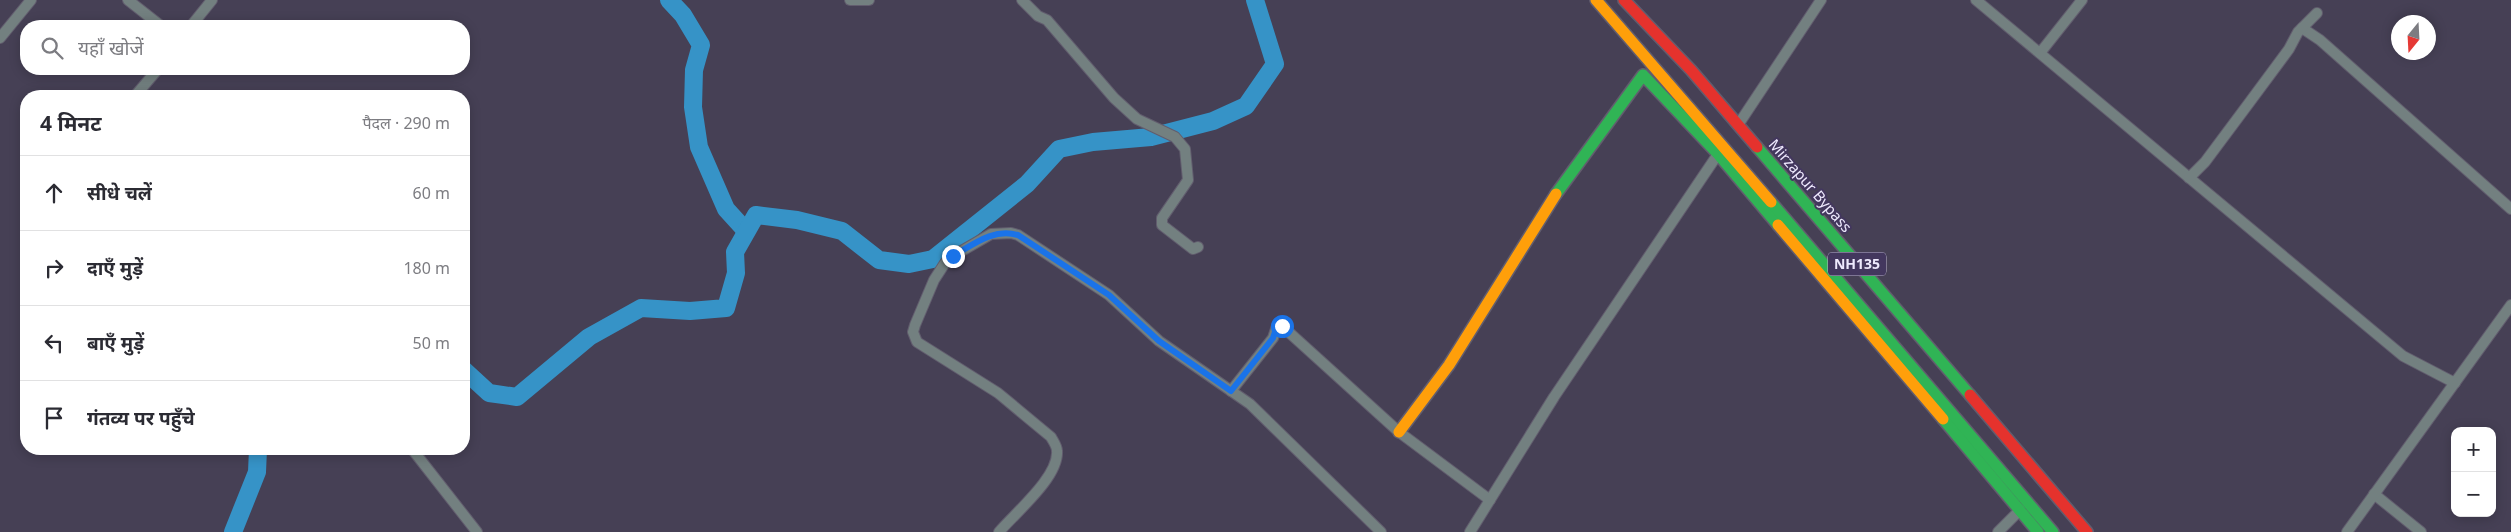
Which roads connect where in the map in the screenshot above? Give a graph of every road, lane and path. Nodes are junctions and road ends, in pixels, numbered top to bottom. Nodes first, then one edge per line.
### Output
1 (31, 0) edge
2 (128, 0) edge
3 (212, 0) edge
4 (850, 0) edge
5 (869, 0) edge
6 (1022, 0) edge
7 (1596, 0) edge
8 (1624, 0) edge
9 (1821, 0) edge
10 (1976, 0) edge
11 (2082, 0) edge
12 (2317, 13) dead end
13 (153, 20) edge
14 (196, 20) edge
15 (2302, 28) junction
16 (0, 38) edge
17 (2040, 53) junction
18 (153, 75) edge
19 (140, 90) edge
20 (1738, 125) junction
21 (1718, 154) junction
22 (2189, 178) junction
23 (2511, 209) edge
24 (1198, 247) dead end
25 (2511, 305) edge
26 (2456, 383) junction
27 (1231, 391) junction
28 (1399, 432) junction
29 (417, 455) edge
30 (2374, 494) junction
31 (1490, 500) junction
32 (2020, 510) junction
33 (1376, 531) edge
34 (477, 532) edge
35 (1000, 532) edge
36 (1470, 532) edge
37 (1998, 532) edge
38 (2038, 532) edge
39 (2054, 532) edge
40 (2086, 532) edge
41 (2347, 532) edge
42 (2421, 532) edge

1 - 16 street
2 - 13 street
3 - 14 street
4 - 5 street
6 - 24 street
7 - 39 main road, NH135
8 - 20 main road, Mirzapur Bypass / NH135
9 - 20 street
10 - 17 street
11 - 17 street
12 - 15 street
15 - 22 street
15 - 23 street
17 - 22 street
18 - 19 street
20 - 40 main road, Mirzapur Bypass / NH135
21 - 28 main road
21 - 31 street
21 - 32 main road
22 - 26 street
25 - 26 street
26 - 30 street
27 - 28 street
27 - 33 street
27 - 35 street
28 - 31 street
29 - 34 street
30 - 41 street
30 - 42 street
31 - 36 street
32 - 37 street
32 - 38 main road

